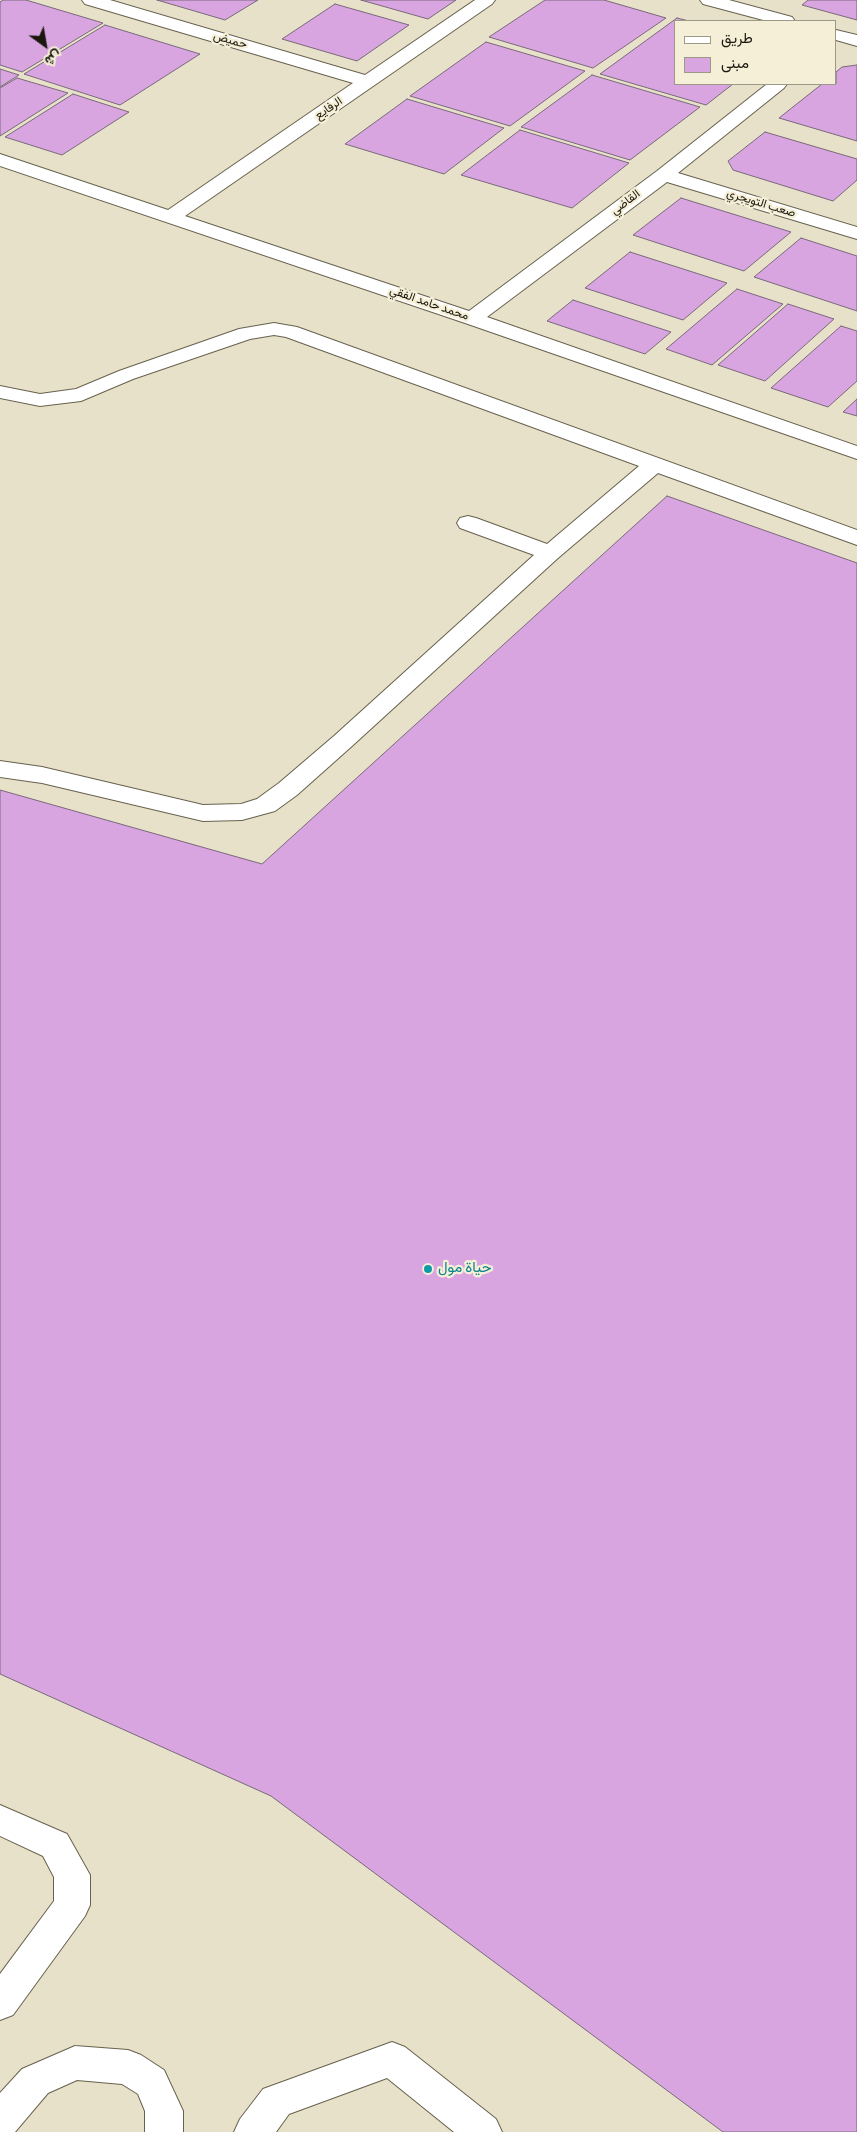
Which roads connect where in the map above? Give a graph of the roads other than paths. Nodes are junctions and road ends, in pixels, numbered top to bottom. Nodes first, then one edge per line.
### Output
1 (91, 0) edge
2 (486, 0) edge
3 (709, 0) edge
4 (782, 20) edge
5 (837, 36) edge
6 (857, 41) edge
7 (368, 82) junction
8 (777, 85) edge
9 (0, 160) edge
10 (664, 174) junction
11 (170, 217) junction
12 (857, 233) edge
13 (472, 318) junction
14 (0, 392) edge
15 (857, 453) edge
16 (655, 464) junction
17 (468, 523) dead end
18 (857, 538) edge
19 (550, 553) junction
20 (0, 769) edge
21 (4, 1828) edge
22 (0, 2003) edge
23 (0, 2120) edge
24 (164, 2132) edge
25 (253, 2132) edge
26 (483, 2132) edge

1 - 7 street, حميض
2 - 7 street, الرفايع
3 - 4 street
5 - 6 street
7 - 11 street, الرفايع
8 - 10 street, القاضي
9 - 11 street, محمد حامد الفقي
10 - 12 street, صعب التويجري
10 - 13 street, القاضي
11 - 13 street, محمد حامد الفقي
13 - 15 street, محمد حامد الفقي
14 - 16 street
16 - 18 street
16 - 19 street
17 - 19 street
19 - 20 street
21 - 22 street
23 - 24 street
25 - 26 street

